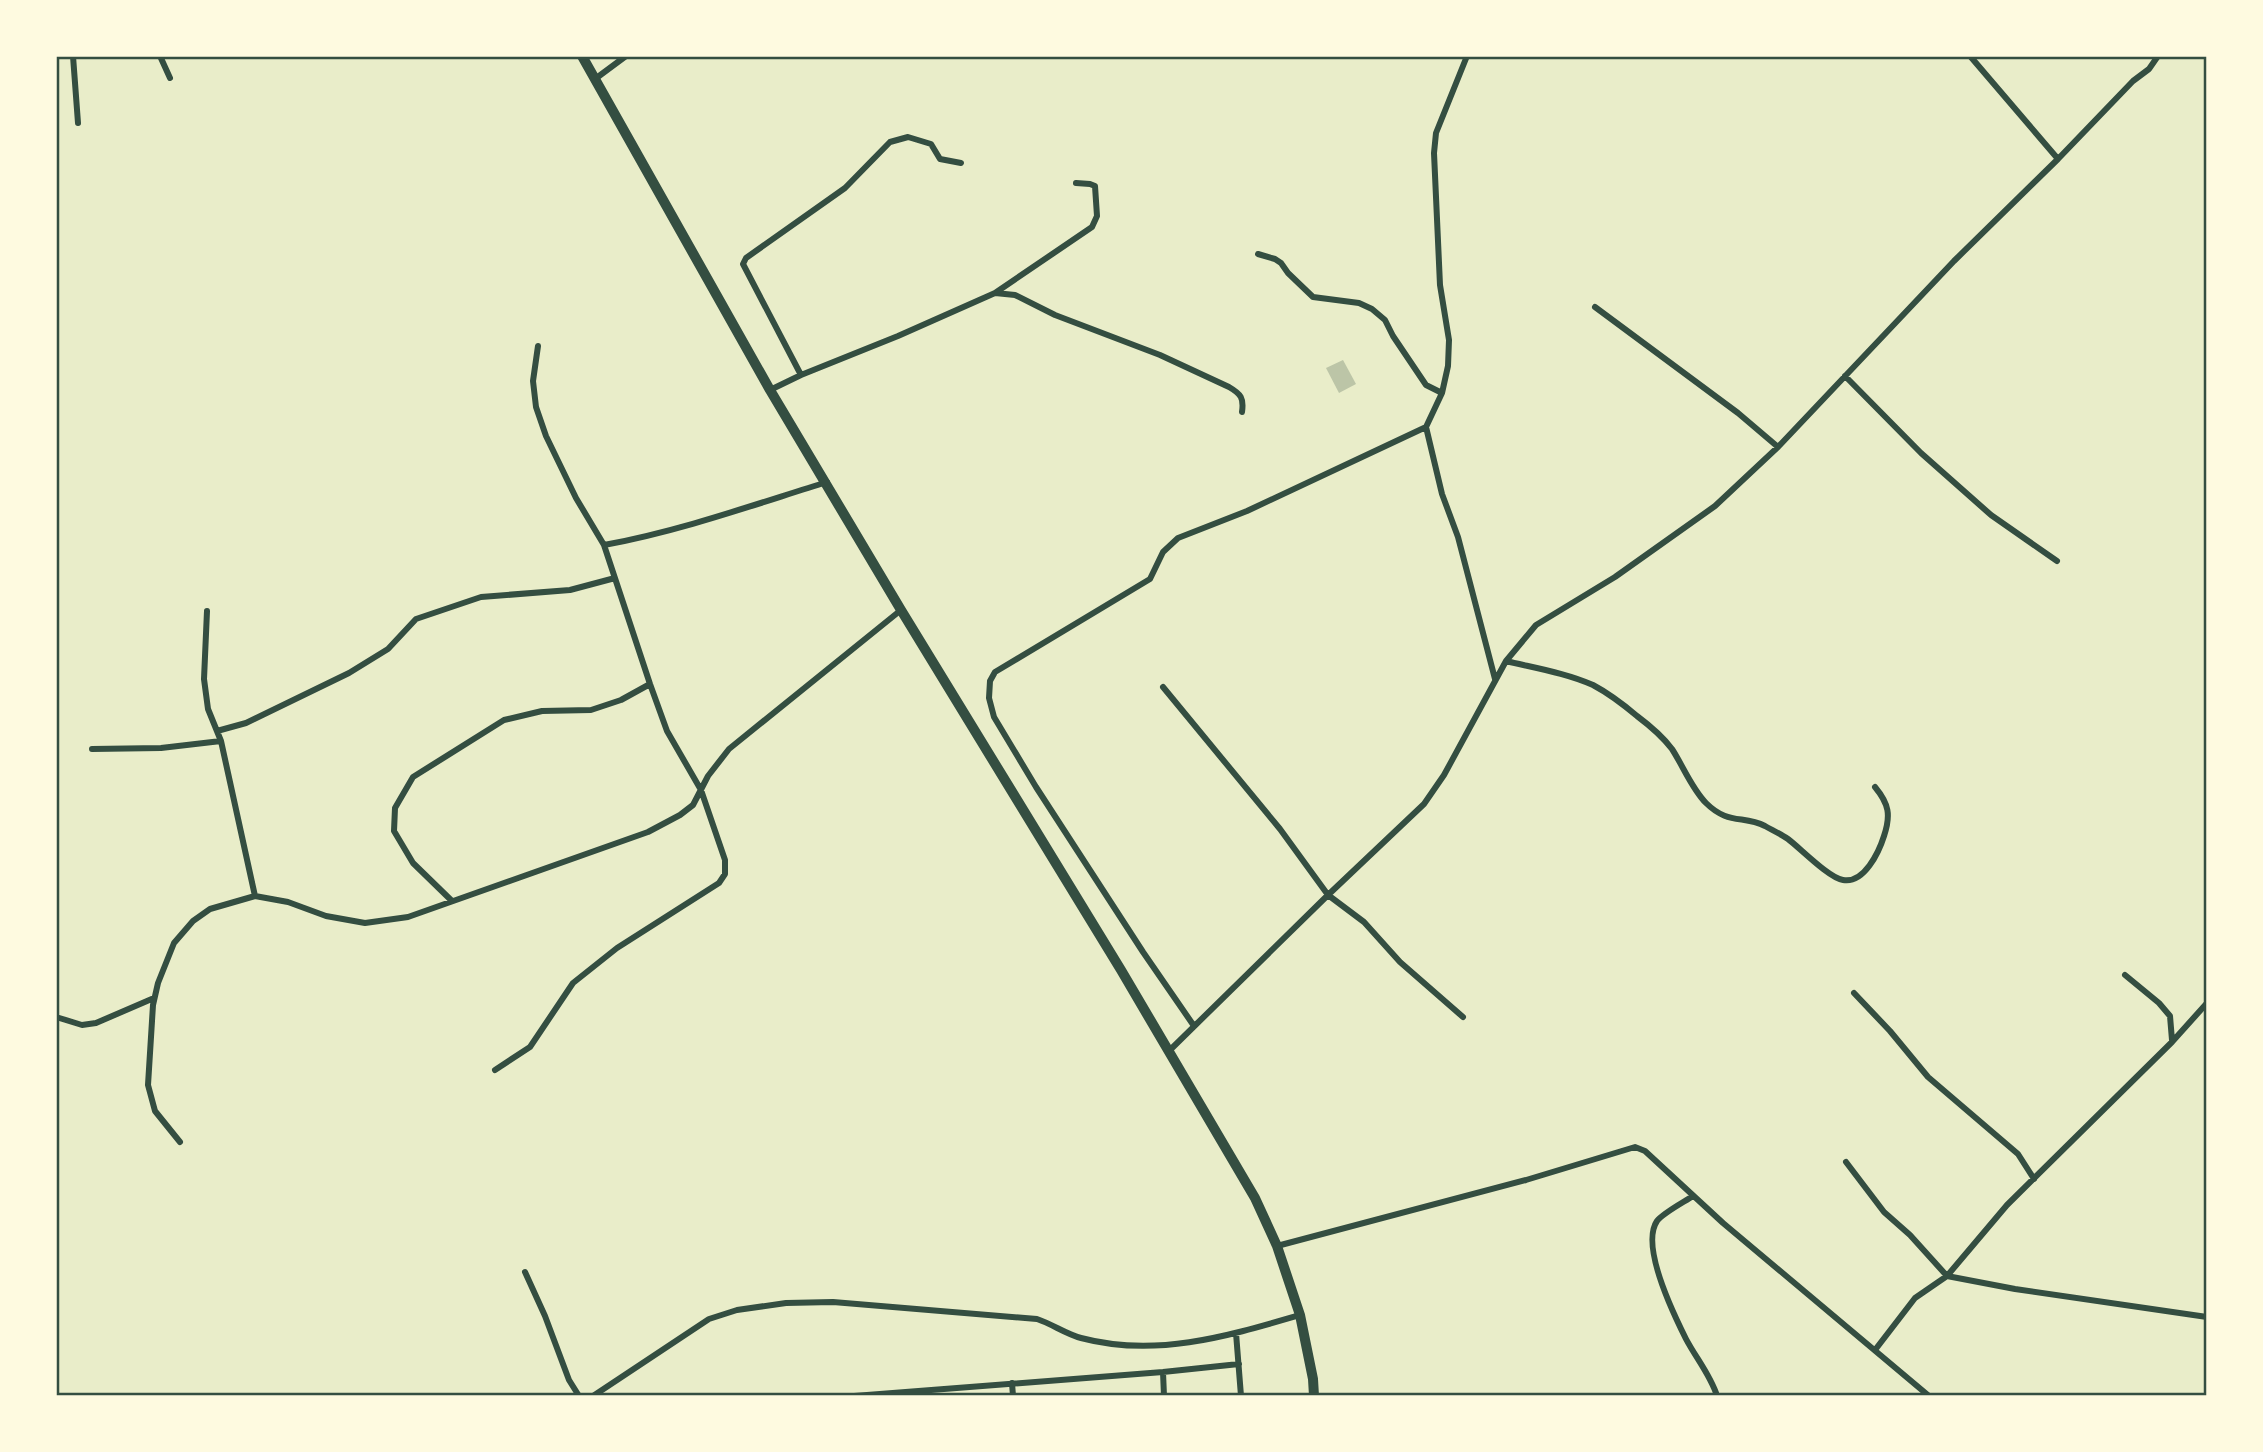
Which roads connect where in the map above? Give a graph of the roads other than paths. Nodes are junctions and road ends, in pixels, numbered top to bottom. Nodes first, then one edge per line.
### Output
1 (73, 56) edge
2 (160, 56) edge
3 (582, 56) edge
4 (626, 56) edge
5 (1467, 56) edge
6 (1970, 56) edge
7 (2158, 56) edge
8 (170, 78) dead end
9 (595, 79) junction
10 (78, 123) dead end
11 (2058, 159) junction
12 (961, 163) dead end
13 (1076, 183) dead end
14 (1258, 254) dead end
15 (995, 293) junction
16 (1595, 307) dead end
17 (538, 346) dead end
18 (801, 375) junction
19 (1845, 376) junction
20 (770, 390) junction
21 (1442, 393) junction
22 (1242, 412) dead end
23 (1426, 428) junction
24 (1778, 447) junction
25 (827, 482) junction
26 (604, 545) junction
27 (2057, 561) dead end
28 (615, 578) junction
29 (901, 610) junction
30 (207, 611) dead end
31 (1506, 661) junction
32 (1495, 679) junction
33 (649, 684) junction
34 (1163, 687) dead end
35 (217, 730) junction
36 (221, 741) junction
37 (92, 749) dead end
38 (1875, 788) dead end
39 (701, 790) junction
40 (1328, 895) junction
41 (255, 896) junction
42 (452, 901) junction
43 (2125, 975) dead end
44 (1854, 993) dead end
45 (154, 998) junction
46 (2207, 1003) edge
47 (56, 1017) edge
48 (1463, 1017) dead end
49 (1194, 1026) junction
50 (2172, 1042) junction
51 (1169, 1051) junction
52 (495, 1070) dead end
53 (180, 1142) dead end
54 (1846, 1162) dead end
55 (2034, 1179) junction
56 (1693, 1196) junction
57 (1277, 1246) junction
58 (525, 1272) dead end
59 (1947, 1276) junction
60 (1300, 1315) junction
61 (2207, 1317) edge
62 (1236, 1334) junction
63 (1875, 1350) junction
64 (1239, 1364) junction
65 (1163, 1372) junction
66 (1012, 1383) junction
67 (597, 1395) edge
68 (579, 1396) edge
69 (854, 1396) edge
70 (1013, 1396) edge
71 (1164, 1396) edge
72 (1241, 1396) edge
73 (1314, 1396) edge
74 (1717, 1396) edge
75 (1929, 1396) edge

1 - 10 street
2 - 8 street
3 - 9 main road
4 - 9 street
5 - 21 street
6 - 11 street
7 - 11 street
9 - 20 main road
11 - 19 street
12 - 18 street
13 - 15 street
14 - 21 street
15 - 18 street
15 - 22 street
16 - 24 street
17 - 26 street
18 - 20 street
19 - 24 street
19 - 27 street
20 - 25 main road
21 - 23 street
23 - 32 street
23 - 49 street
24 - 31 street
25 - 26 street
25 - 29 main road
26 - 28 street
28 - 33 street
28 - 35 street
29 - 39 street
29 - 51 main road
30 - 35 street
31 - 32 street
31 - 38 street
32 - 40 street
33 - 39 street
33 - 42 street
34 - 40 street
35 - 36 street
36 - 37 street
36 - 41 street
39 - 42 street
39 - 52 street
40 - 48 street
40 - 49 street
41 - 42 street
41 - 45 street
43 - 50 street
44 - 55 street
45 - 47 street
45 - 53 street
46 - 50 street
49 - 51 street
50 - 55 street
51 - 57 main road
54 - 59 street
55 - 59 street
56 - 57 street
56 - 63 street
56 - 74 street
57 - 60 main road
58 - 68 street
59 - 61 street
59 - 63 street
60 - 62 street
60 - 73 main road
62 - 64 street
62 - 67 street
63 - 75 street
64 - 65 street
64 - 72 street
65 - 66 street
65 - 71 street
66 - 69 street
66 - 70 street

